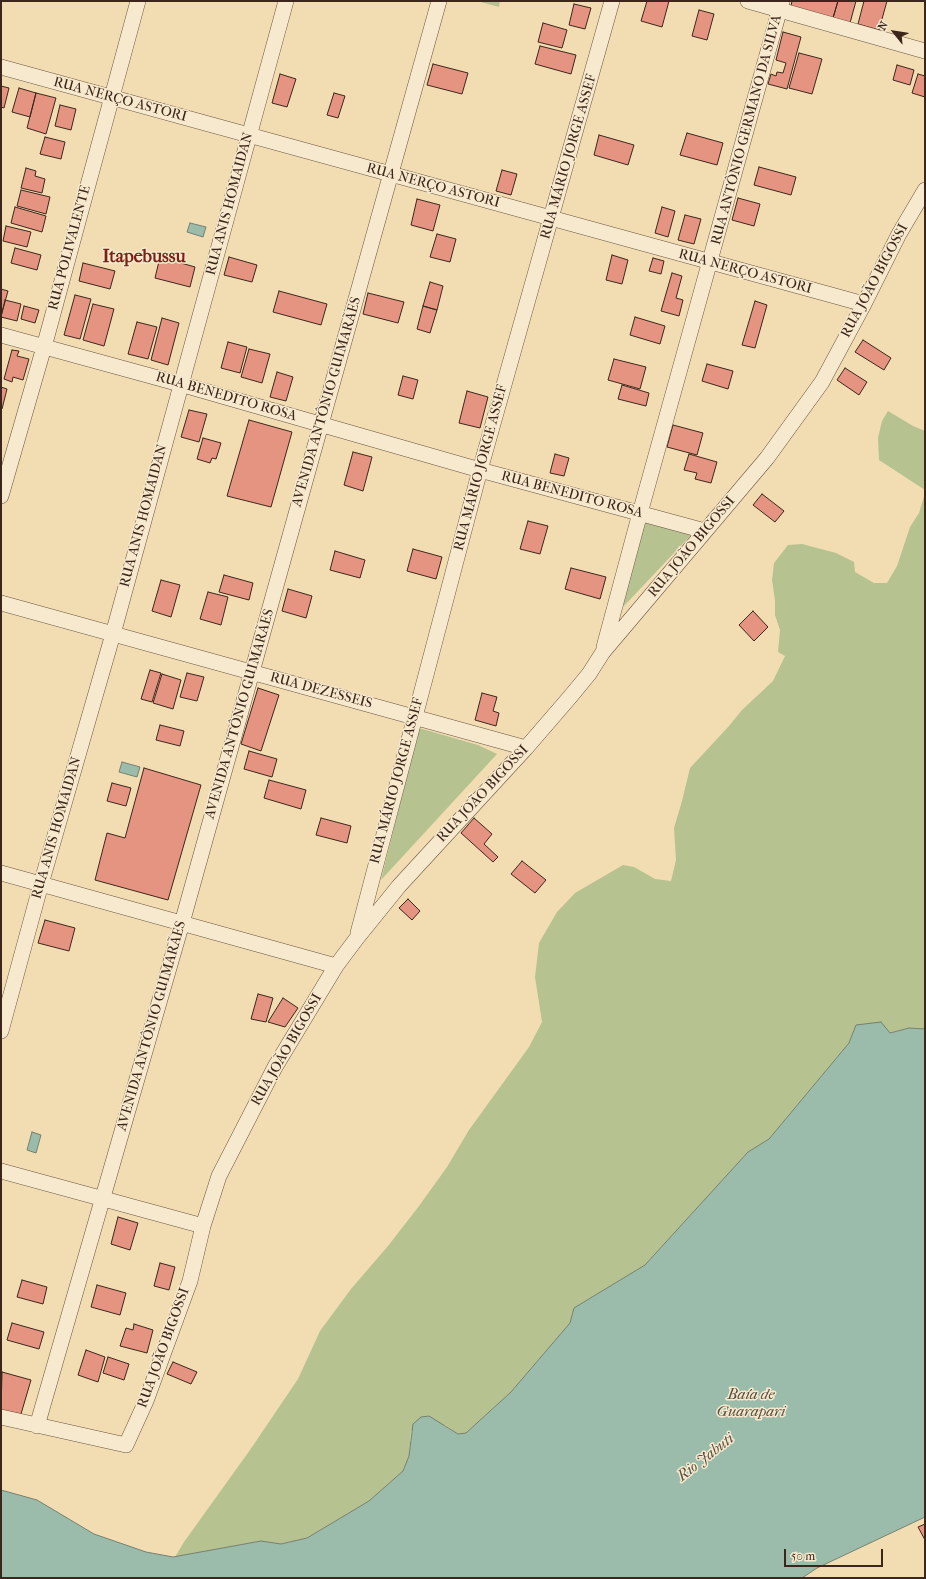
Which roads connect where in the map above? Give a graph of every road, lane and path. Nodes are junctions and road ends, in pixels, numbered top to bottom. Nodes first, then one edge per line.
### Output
1 (138, 1) edge
2 (286, 1) edge
3 (439, 1) edge
4 (612, 1) edge
5 (748, 1) edge
6 (781, 5) edge
7 (925, 51) edge
8 (1, 67) edge
9 (111, 97) junction
10 (249, 135) junction
11 (391, 174) junction
12 (925, 190) edge
13 (551, 218) junction
14 (710, 262) junction
15 (864, 304) junction
16 (1, 335) edge
17 (44, 347) junction
18 (180, 384) junction
19 (321, 424) junction
20 (480, 470) junction
21 (1, 496) edge
22 (640, 513) junction
23 (705, 531) junction
24 (1, 603) edge
25 (113, 634) junction
26 (603, 652) junction
27 (252, 672) junction
28 (414, 717) junction
29 (526, 748) junction
30 (1, 873) edge
31 (41, 884) junction
32 (182, 923) junction
33 (356, 938) junction
34 (336, 966) junction
35 (1, 1031) edge
36 (1, 1171) edge
37 (102, 1199) junction
38 (203, 1226) junction
39 (1, 1417) edge
40 (37, 1426) junction

1 - 9 street, RUA POLIVALENTE
2 - 10 street, RUA ANIS HOMAIDAN
3 - 11 street, AVENIDA ANTÔNIO GUIMARÃES
4 - 13 street, RUA MÁRIO JORGE ASSEF
5 - 6 street
6 - 7 street
6 - 14 street, RUA ANTÔNIO GERMANO DA SILVA
8 - 9 street, RUA NERÇO ASTORI
9 - 10 street, RUA NERÇO ASTORI
9 - 17 street, RUA POLIVALENTE
10 - 11 street, RUA NERÇO ASTORI
10 - 18 street, RUA ANIS HOMAIDAN
11 - 13 street, RUA NERÇO ASTORI
11 - 19 street, AVENIDA ANTÔNIO GUIMARÃES
12 - 15 street, RUA JOÃO BIGOSSI
13 - 14 street, RUA NERÇO ASTORI
13 - 20 street, RUA MÁRIO JORGE ASSEF
14 - 15 street, RUA NERÇO ASTORI
14 - 22 street, RUA ANTÔNIO GERMANO DA SILVA
15 - 23 street, RUA JOÃO BIGOSSI
16 - 17 street, RUA BENEDITO ROSA
17 - 18 street, RUA BENEDITO ROSA
17 - 21 street, RUA POLIVALENTE
18 - 19 street, RUA BENEDITO ROSA
18 - 25 street, RUA ANIS HOMAIDAN
19 - 20 street, RUA BENEDITO ROSA
19 - 27 street, AVENIDA ANTÔNIO GUIMARÃES
20 - 22 street, RUA BENEDITO ROSA
20 - 28 street, RUA MÁRIO JORGE ASSEF
22 - 23 street, RUA BENEDITO ROSA
22 - 26 street, RUA ANTÔNIO GERMANO DA SILVA
23 - 26 street, RUA JOÃO BIGOSSI
24 - 25 street, RUA DEZESSEIS
25 - 27 street, RUA DEZESSEIS
25 - 31 street, RUA ANIS HOMAIDAN
26 - 29 street, RUA JOÃO BIGOSSI
27 - 28 street, RUA DEZESSEIS
27 - 32 street, AVENIDA ANTÔNIO GUIMARÃES
28 - 29 street, RUA DEZESSEIS
28 - 33 street, RUA MÁRIO JORGE ASSEF
29 - 33 street, RUA JOÃO BIGOSSI
30 - 31 street
31 - 32 street
31 - 35 street, RUA ANIS HOMAIDAN
32 - 34 street
32 - 37 street, AVENIDA ANTÔNIO GUIMARÃES
33 - 34 street, RUA JOÃO BIGOSSI
34 - 38 street, RUA JOÃO BIGOSSI
36 - 37 street
37 - 38 street
37 - 40 street, AVENIDA ANTÔNIO GUIMARÃES
38 - 40 street, RUA JOÃO BIGOSSI
39 - 40 street

